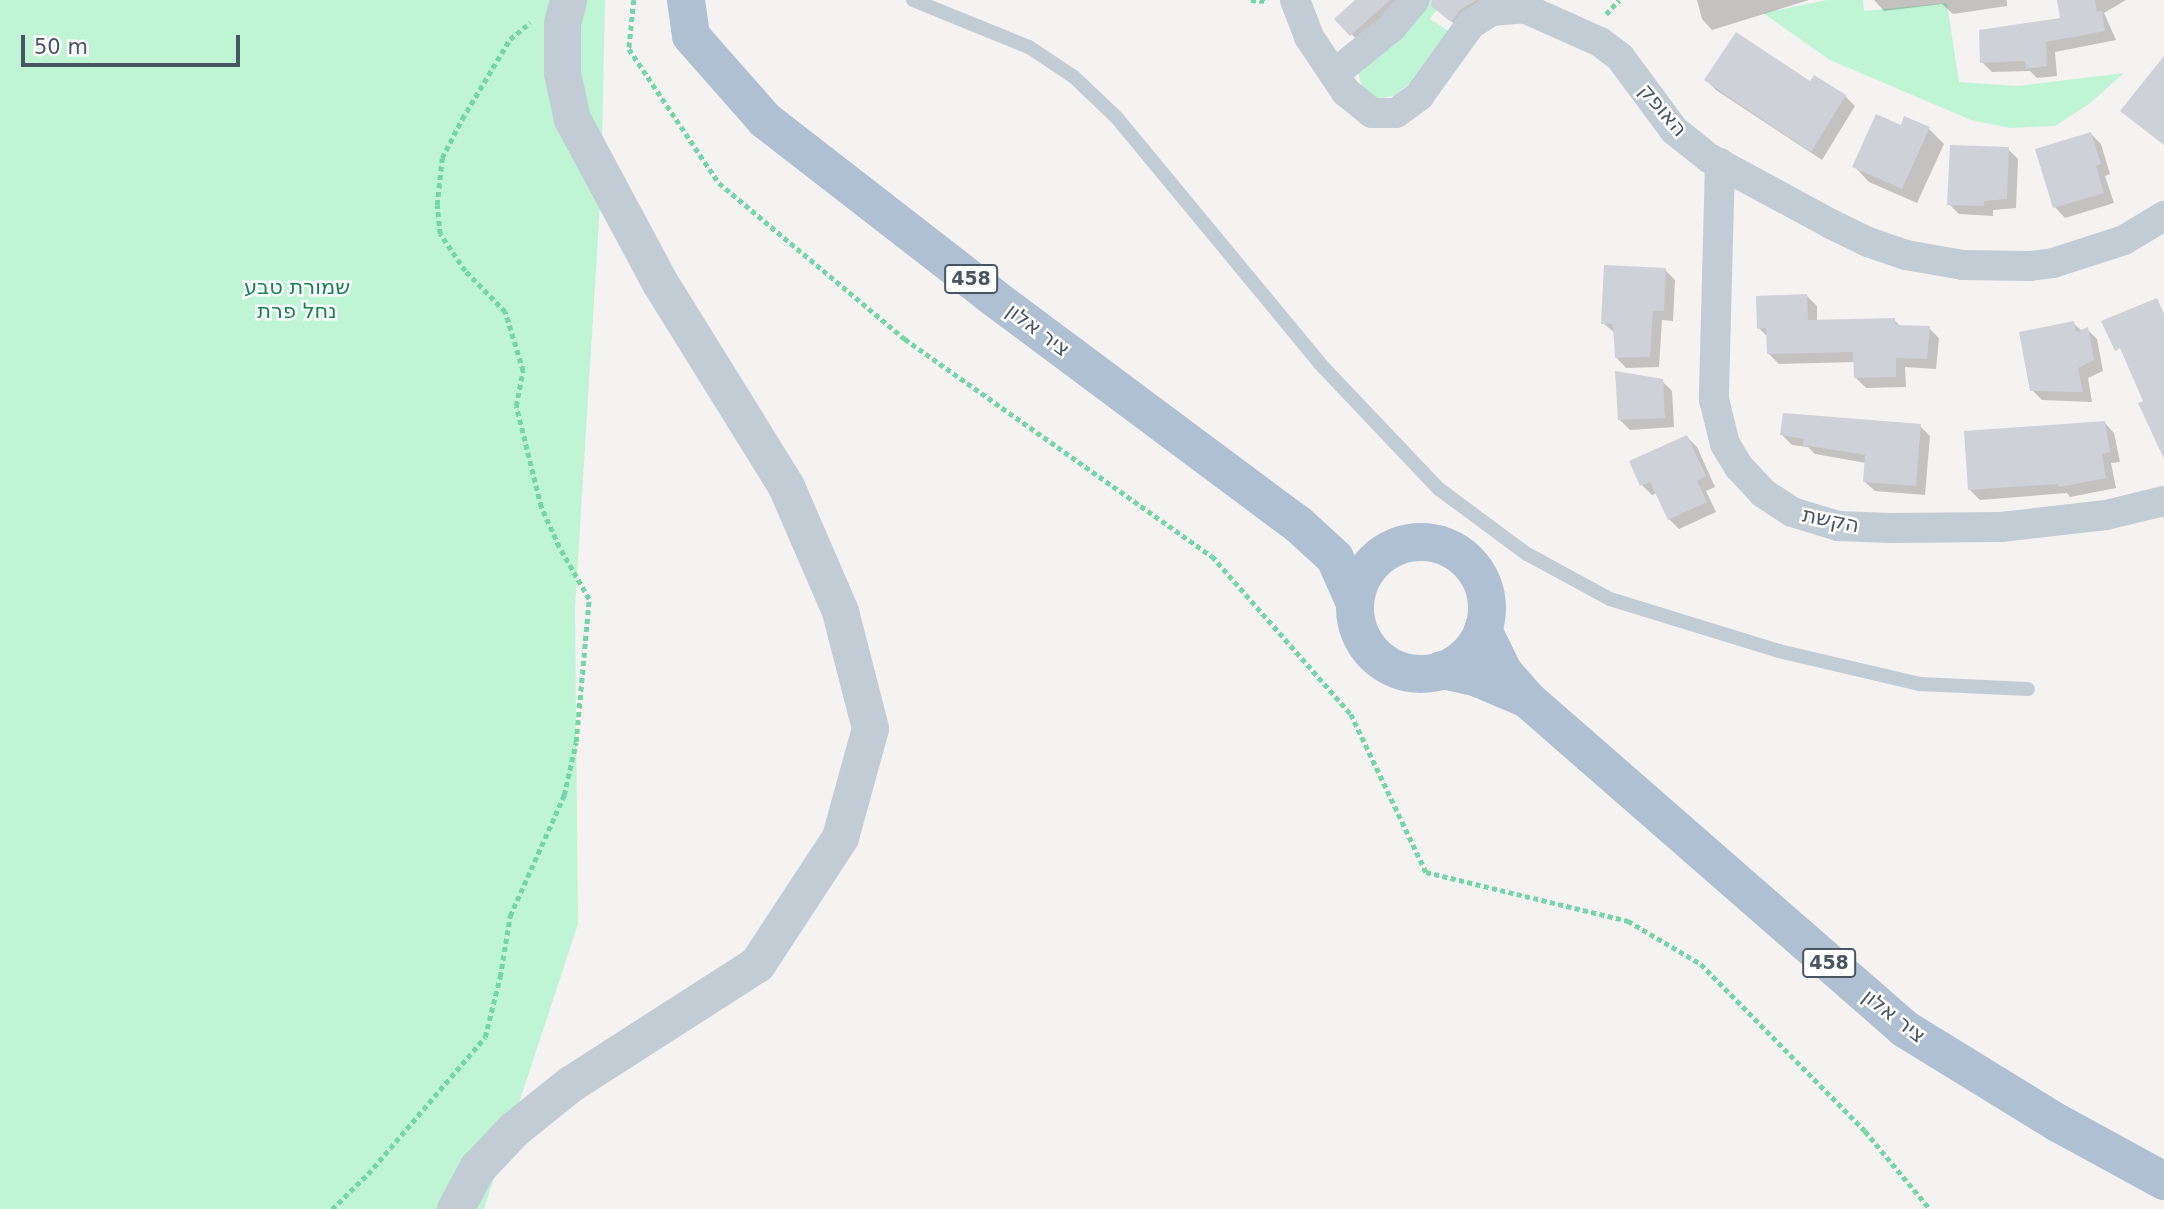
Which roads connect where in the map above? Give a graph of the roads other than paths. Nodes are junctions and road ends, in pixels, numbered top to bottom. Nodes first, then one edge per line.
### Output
1 (686, 0) edge
2 (913, 0) edge
3 (1294, 0) edge
4 (1415, 0) edge
5 (1512, 4) edge
6 (553, 8) edge
7 (1334, 74) junction
8 (1720, 163) junction
9 (2164, 216) edge
10 (2164, 500) edge
11 (1298, 524) junction
12 (1398, 546) junction
13 (1354, 601) junction
14 (1483, 630) junction
15 (1442, 670) junction
16 (2028, 689) dead end
17 (1527, 699) junction
18 (2164, 1181) edge
19 (455, 1209) edge

1 - 11 main road, ציר אלון / 458
2 - 16 lane
3 - 7 street, האופק
4 - 7 street
5 - 7 street, האופק
5 - 8 street, האופק
6 - 19 street
8 - 9 street, האופק
8 - 10 street, הקשת
11 - 12 main road, ציר אלון / 458
11 - 13 main road, ציר אלון / 458
12 - 13 main road
12 - 14 main road
13 - 15 main road
14 - 15 main road
14 - 17 main road, ציר אלון / 458
15 - 17 main road, ציר אלון / 458
17 - 18 main road, ציר אלון / 458

